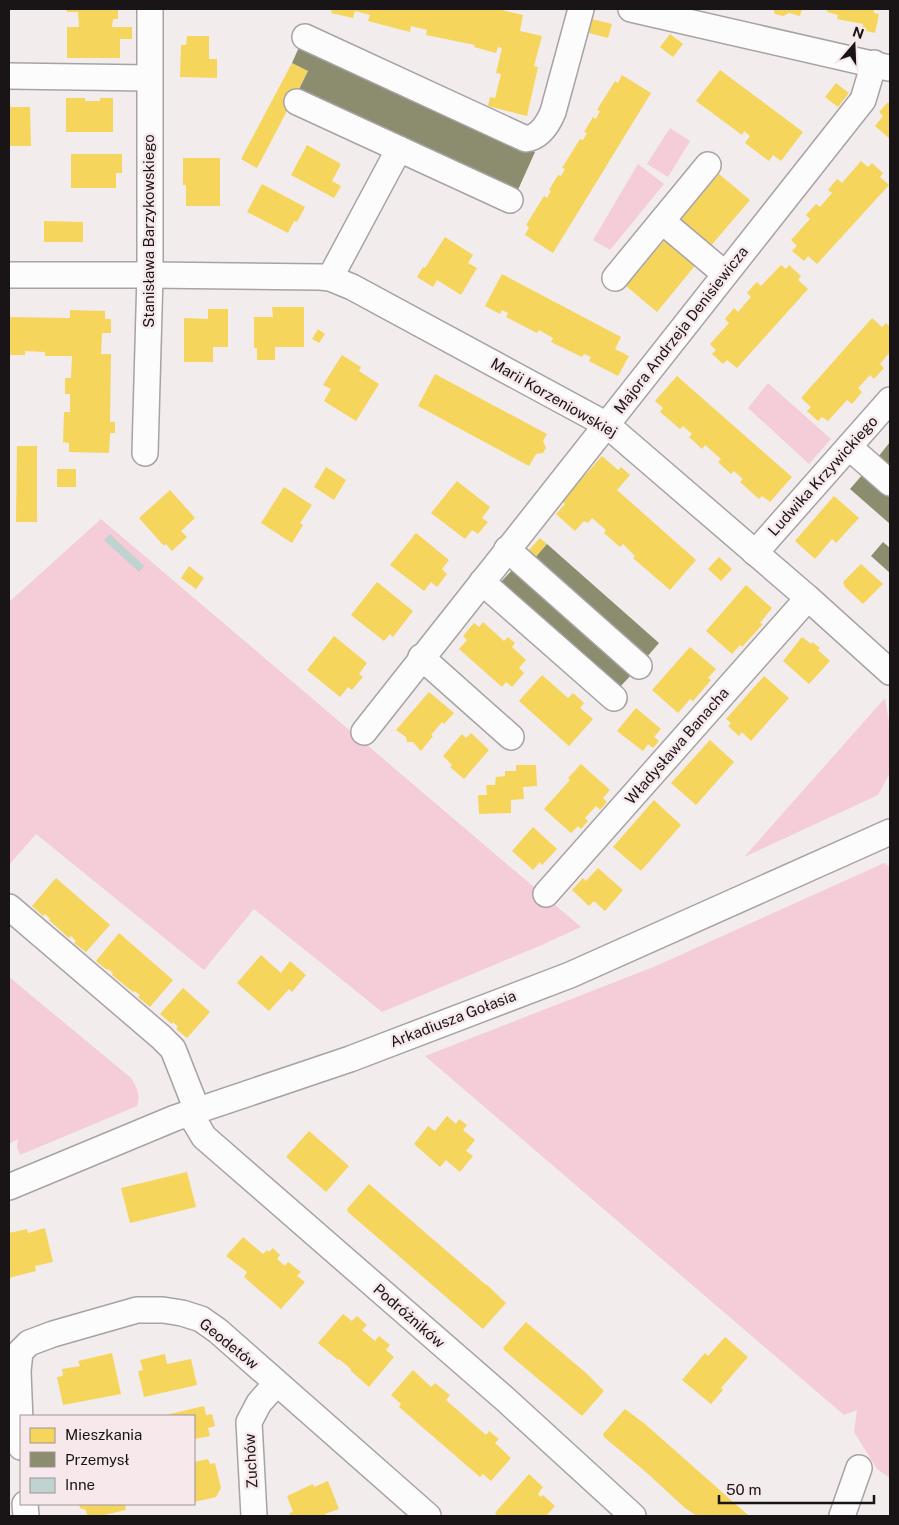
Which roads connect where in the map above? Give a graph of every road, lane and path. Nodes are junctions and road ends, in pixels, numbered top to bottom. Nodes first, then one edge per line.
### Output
1 (150, 9) edge
2 (581, 9) edge
3 (631, 9) edge
4 (685, 15) edge
5 (305, 37) dead end
6 (882, 66) edge
7 (9, 76) edge
8 (149, 78) junction
9 (297, 102) dead end
10 (399, 149) junction
11 (708, 165) dead end
12 (510, 200) dead end
13 (662, 221) junction
14 (725, 274) junction
15 (9, 275) edge
16 (150, 275) junction
17 (330, 278) junction
18 (615, 278) dead end
19 (890, 400) edge
20 (607, 425) junction
21 (850, 447) junction
22 (145, 453) dead end
23 (890, 483) edge
24 (507, 549) junction
25 (755, 553) junction
26 (482, 582) junction
27 (808, 598) junction
28 (421, 657) junction
29 (639, 666) dead end
30 (890, 671) edge
31 (614, 698) dead end
32 (364, 732) dead end
33 (512, 737) dead end
34 (890, 832) edge
35 (546, 894) dead end
36 (9, 907) edge
37 (193, 1111) junction
38 (9, 1187) edge
39 (276, 1384) junction
40 (20, 1421) edge
41 (859, 1468) dead end
42 (254, 1516) edge
43 (428, 1516) edge
44 (633, 1516) edge
45 (842, 1516) edge

1 - 8 street, Stanisława Barzykowskiego
2 - 5 street
3 - 4 street
4 - 6 street
6 - 14 street, Majora Andrzeja Denisiewicza
7 - 8 street
8 - 16 street, Stanisława Barzykowskiego
9 - 10 street
10 - 12 street
10 - 17 street
11 - 13 street
13 - 14 street
13 - 18 street
14 - 20 street, Majora Andrzeja Denisiewicza
15 - 16 street, Marii Korzeniowskiej
16 - 17 street, Marii Korzeniowskiej
16 - 22 street, Stanisława Barzykowskiego
17 - 20 street, Marii Korzeniowskiej
19 - 21 street, Ludwika Krzywickiego
20 - 24 street, Majora Andrzeja Denisiewicza
20 - 25 street, Marii Korzeniowskiej
21 - 23 street
21 - 25 street, Ludwika Krzywickiego
24 - 26 street, Majora Andrzeja Denisiewicza
24 - 29 street
25 - 27 street, Marii Korzeniowskiej
26 - 28 street, Majora Andrzeja Denisiewicza
26 - 31 street
27 - 30 street, Marii Korzeniowskiej
27 - 35 street, Władysława Banacha
28 - 32 street, Majora Andrzeja Denisiewicza
28 - 33 street
34 - 37 street, Arkadiusza Gołasia
36 - 37 street, Podróżników
37 - 38 street, Arkadiusza Gołasia
37 - 44 street, Podróżników
39 - 40 street, Geodetów
39 - 42 street, Zuchów
39 - 43 street, Geodetów
41 - 45 street

